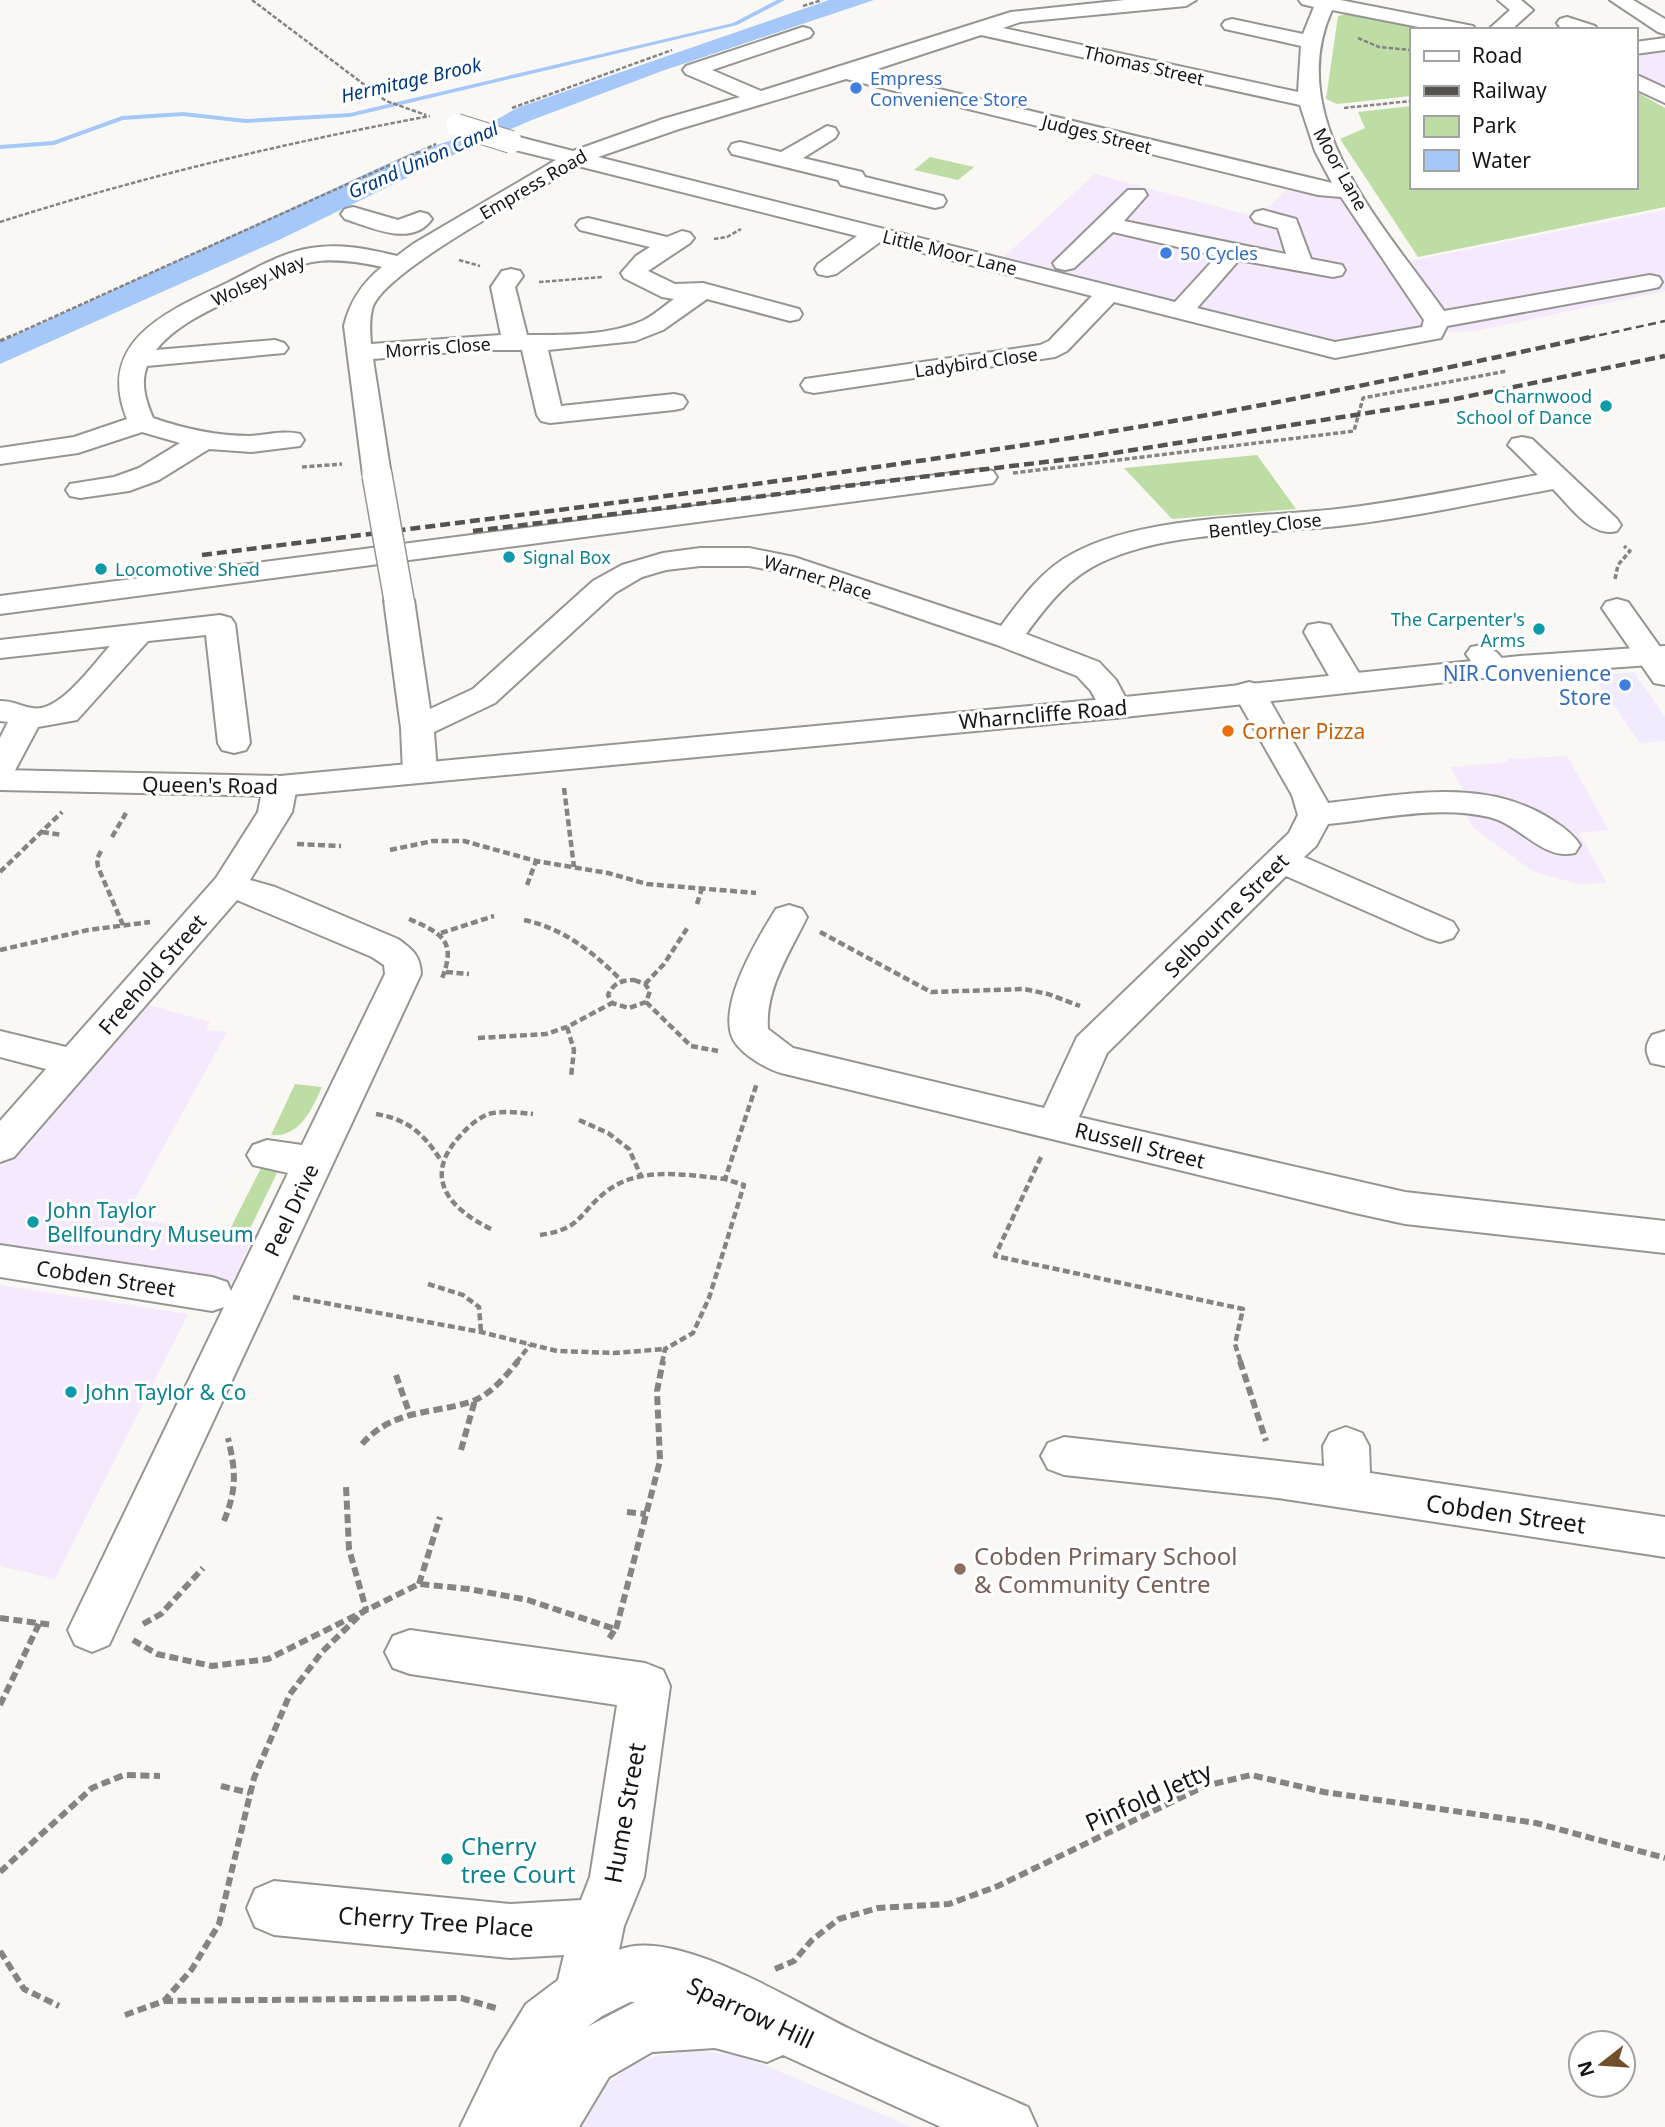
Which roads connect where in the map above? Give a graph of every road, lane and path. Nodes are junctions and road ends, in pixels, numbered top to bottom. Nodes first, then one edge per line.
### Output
1 (253, 0) edge
2 (822, 0) edge
3 (1186, 0) edge
4 (1508, 0) edge
5 (1620, 0) edge
6 (1320, 1) edge
7 (795, 9) dead end
8 (1567, 23) dead end
9 (1232, 25) dead end
10 (978, 28) junction
11 (1456, 28) edge
12 (1500, 28) edge
13 (1582, 28) edge
14 (1665, 28) edge
15 (814, 39) dead end
16 (1312, 42) junction
17 (1665, 44) edge
18 (677, 48) dead end
19 (1637, 48) edge
20 (846, 63) junction
21 (1637, 81) edge
22 (757, 97) junction
23 (1665, 97) edge
24 (1410, 101) edge
25 (1310, 104) junction
26 (404, 110) dead end
27 (503, 112) dead end
28 (430, 116) dead end
29 (457, 125) dead end
30 (827, 133) dead end
31 (438, 143) dead end
32 (740, 149) dead end
33 (577, 157) junction
34 (784, 160) junction
35 (857, 175) junction
36 (1350, 191) junction
37 (1136, 195) dead end
38 (935, 201) dead end
39 (774, 207) junction
40 (353, 214) dead end
41 (799, 214) junction
42 (1263, 217) dead end
43 (420, 219) dead end
44 (0, 222) edge
45 (380, 224) junction
46 (1108, 224) junction
47 (588, 225) dead end
48 (876, 234) junction
49 (676, 241) junction
50 (421, 249) junction
51 (1233, 252) junction
52 (356, 254) junction
53 (1065, 263) dead end
54 (400, 264) junction
55 (1301, 264) junction
56 (827, 269) dead end
57 (1333, 270) dead end
58 (641, 279) junction
59 (507, 281) junction
60 (1650, 282) dead end
61 (703, 290) junction
62 (1110, 292) junction
63 (1181, 311) junction
64 (790, 314) dead end
65 (1437, 320) junction
66 (0, 341) edge
67 (525, 343) junction
68 (275, 348) dead end
69 (359, 353) junction
70 (846, 354) dead end
71 (136, 359) junction
72 (1507, 370) dead end
73 (861, 379) junction
74 (814, 385) dead end
75 (674, 402) dead end
76 (142, 423) junction
77 (290, 440) dead end
78 (202, 442) junction
79 (1522, 445) dead end
80 (0, 456) edge
81 (299, 468) dead end
82 (376, 468) junction
83 (983, 477) joint
84 (1557, 480) junction
85 (80, 490) dead end
86 (1606, 525) joint
87 (587, 528) junction
88 (632, 572) junction
89 (0, 605) edge
90 (1617, 608) joint
91 (1319, 632) dead end
92 (139, 633) junction
93 (1007, 638) junction
94 (0, 649) edge
95 (1660, 662) edge
96 (1349, 682) junction
97 (1250, 692) junction
98 (1115, 708) junction
99 (13, 715) edge
100 (417, 728) junction
101 (234, 743) dead end
102 (561, 759) junction
103 (0, 769) edge
104 (420, 772) junction
105 (0, 780) edge
106 (93, 782) junction
107 (280, 786) junction
108 (1315, 815) junction
109 (41, 832) junction
110 (62, 835) dead end
111 (1563, 845) dead end
112 (390, 850) dead end
113 (101, 851) dead end
114 (1280, 860) junction
115 (536, 861) junction
116 (574, 867) junction
117 (0, 872) edge
118 (229, 886) junction
119 (527, 886) dead end
120 (702, 888) junction
121 (756, 893) dead end
122 (696, 904) dead end
123 (494, 916) dead end
124 (789, 917) joint
125 (524, 919) dead end
126 (196, 923) junction
127 (123, 925) junction
128 (688, 927) dead end
129 (1440, 930) dead end
130 (441, 933) dead end
131 (0, 950) edge
132 (446, 972) dead end
133 (470, 974) dead end
134 (622, 981) junction
135 (645, 984) junction
136 (646, 1002) junction
137 (612, 1003) junction
138 (1120, 1020) junction
139 (567, 1027) junction
140 (478, 1038) dead end
141 (0, 1044) edge
142 (1665, 1044) edge
143 (724, 1052) dead end
144 (1665, 1053) edge
145 (781, 1059) junction
146 (74, 1062) junction
147 (571, 1077) dead end
148 (533, 1114) dead end
149 (579, 1120) dead end
150 (1056, 1125) junction
151 (0, 1147) edge
152 (267, 1155) dead end
153 (314, 1162) junction
154 (641, 1176) junction
155 (724, 1179) junction
156 (491, 1229) dead end
157 (540, 1235) dead end
158 (1665, 1237) edge
159 (0, 1261) edge
160 (428, 1284) dead end
161 (253, 1290) junction
162 (212, 1294) dead end
163 (481, 1332) junction
164 (530, 1345) junction
165 (665, 1349) junction
166 (396, 1375) dead end
167 (475, 1400) junction
168 (410, 1415) junction
169 (362, 1444) dead end
170 (461, 1450) dead end
171 (1064, 1456) dead end
172 (1278, 1479) junction
173 (346, 1486) dead end
174 (627, 1512) dead end
175 (646, 1514) junction
176 (440, 1517) dead end
177 (1665, 1537) edge
178 (202, 1568) dead end
179 (419, 1584) junction
180 (366, 1609) junction
181 (0, 1618) edge
182 (39, 1623) junction
183 (615, 1629) junction
184 (108, 1632) junction
185 (410, 1652) dead end
186 (586, 1679) junction
187 (0, 1705) edge
188 (160, 1776) dead end
189 (221, 1786) dead end
190 (250, 1793) junction
191 (1665, 1858) edge
192 (0, 1872) edge
193 (274, 1908) dead end
194 (597, 1926) junction
195 (0, 1951) edge
196 (715, 1989) junction
197 (164, 2001) junction
198 (59, 2006) dead end
199 (564, 2010) junction
200 (125, 2015) dead end
201 (833, 2051) junction
202 (984, 2122) edge
203 (489, 2127) edge
204 (546, 2127) edge

1 - 26 path
2 - 7 path
3 - 10 street
4 - 12 street
5 - 14 street
6 - 11 street
6 - 16 street, Moor Lane
8 - 13 street
9 - 16 street
10 - 20 street
10 - 25 street, Thomas Street
15 - 22 street
16 - 25 street, Moor Lane
17 - 19 street
18 - 27 path
20 - 22 street, Empress Road
20 - 36 street, Judges Street
21 - 23 street
22 - 33 street, Empress Road
24 - 25 path
25 - 36 street, Moor Lane
28 - 44 path
29 - 33 street, Little Moor Lane, bridge
30 - 34 street
31 - 66 path
32 - 34 street
33 - 39 street, Little Moor Lane
33 - 50 street, Empress Road
34 - 35 street
35 - 38 street
35 - 41 street
36 - 65 street, Moor Lane
37 - 46 street
39 - 41 street, Little Moor Lane
39 - 49 path
40 - 45 street
41 - 48 street, Little Moor Lane
42 - 55 street
43 - 45 street
45 - 52 street
46 - 51 street
46 - 53 street
47 - 49 street
48 - 56 street
48 - 62 street, Little Moor Lane
49 - 58 street
50 - 54 street, Empress Road
50 - 59 path
51 - 55 street
51 - 63 street
52 - 54 street, Wolsey Way
52 - 71 street, Wolsey Way
54 - 69 street, Empress Road
55 - 57 street
58 - 59 path
58 - 61 street
59 - 67 street, Morris Close
60 - 65 street
61 - 64 street
61 - 67 street, Morris Close
62 - 63 street, Little Moor Lane
62 - 73 street, Ladybird Close
63 - 65 street, Little Moor Lane
67 - 69 street, Morris Close
67 - 75 street, Morris Close
68 - 71 street
69 - 82 street, Empress Road
70 - 73 street
71 - 76 street, Wolsey Way
72 - 83 path
73 - 74 street, Ladybird Close
76 - 78 street
76 - 80 street
77 - 78 street
78 - 85 street
79 - 84 street
81 - 82 path
82 - 100 street, Empress Road, bridge
83 - 87 street
84 - 86 street
84 - 93 street, Bentley Close
86 - 90 path
87 - 88 street
87 - 89 street
88 - 93 street, Warner Place
88 - 100 street, Warner Place
90 - 95 street
91 - 96 street
92 - 94 street
92 - 99 street
92 - 101 street
93 - 98 street, Warner Place
95 - 96 street, Wharncliffe Road
96 - 97 street, Wharncliffe Road
97 - 98 street, Wharncliffe Road
97 - 108 street
98 - 102 street, Wharncliffe Road
99 - 103 street
100 - 104 street, Empress Road
102 - 104 street, Wharncliffe Road
102 - 116 path
104 - 107 street, Queen's Road
105 - 106 street, Queen's Road
106 - 107 street, Queen's Road
106 - 109 path
107 - 118 street, Freehold Street
108 - 111 street
108 - 114 street, Selbourne Street
109 - 110 path
109 - 117 path
112 - 115 path
113 - 127 path
114 - 129 street
114 - 138 street, Selbourne Street
115 - 116 path
115 - 119 path
116 - 120 path
118 - 126 street, Freehold Street
118 - 153 street, Peel Drive
120 - 121 path
120 - 122 path
123 - 130 path
124 - 138 path
124 - 145 street, Russell Street
125 - 134 path
126 - 127 path
126 - 146 street, Freehold Street
127 - 131 path
128 - 135 path
132 - 133 path
134 - 135 path
134 - 137 path
135 - 136 path
136 - 137 path
136 - 143 path
137 - 139 path
138 - 150 street, Selbourne Street
139 - 140 path
139 - 147 path
141 - 146 street
142 - 144 street
145 - 150 street, Russell Street
145 - 155 path
146 - 151 street, Freehold Street
148 - 156 path
149 - 154 path
150 - 158 street, Russell Street
150 - 172 path
152 - 153 street
153 - 161 street, Peel Drive
154 - 155 path
154 - 157 path
155 - 165 path
159 - 162 street, Cobden Street
160 - 163 path
161 - 163 path
161 - 184 street, Peel Drive
163 - 164 path
164 - 165 path
164 - 167 path
165 - 175 path
166 - 168 path
167 - 168 path
167 - 170 path
168 - 169 path
171 - 172 street, Cobden Street
172 - 177 street, Cobden Street
173 - 180 path
174 - 175 path
175 - 183 path
176 - 179 path
178 - 184 path
179 - 180 path
179 - 183 path
180 - 184 path
180 - 190 path
181 - 182 path
182 - 184 path
182 - 187 path
183 - 186 path
185 - 186 street
186 - 194 street, Hume Street
188 - 192 path
189 - 190 path
190 - 197 path
191 - 196 path, Pinfold Jetty
193 - 194 street, Cherry Tree Place
194 - 199 street, Hume Street
195 - 198 path
196 - 199 street, Sparrow Hill
196 - 201 street, Sparrow Hill
197 - 199 path
197 - 200 path
199 - 203 street
201 - 202 street
201 - 204 street, Sparrow Hill

